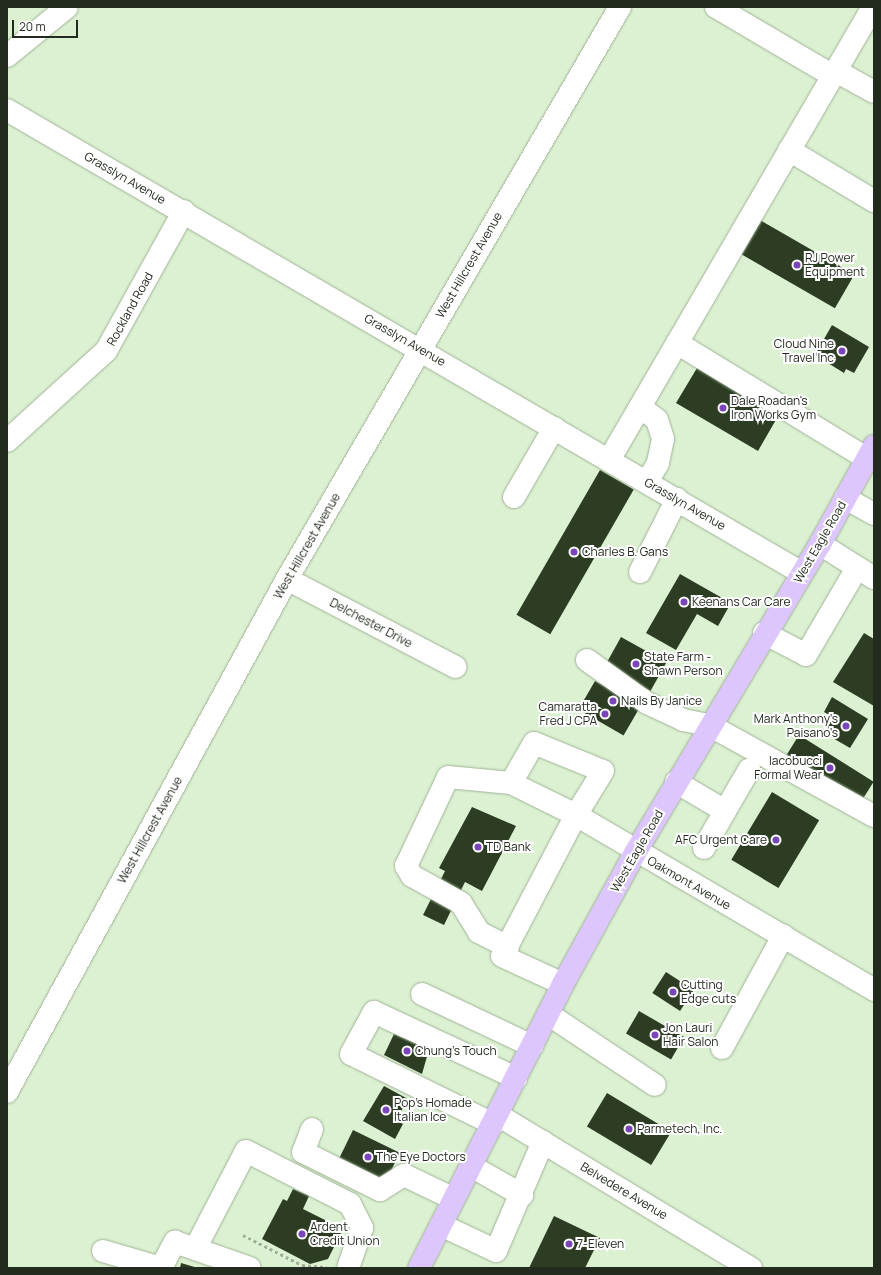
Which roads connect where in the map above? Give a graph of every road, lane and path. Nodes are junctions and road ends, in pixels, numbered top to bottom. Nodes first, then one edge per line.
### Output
1 (67, 7) edge
2 (620, 7) edge
3 (716, 7) edge
4 (873, 7) edge
5 (7, 56) edge
6 (834, 73) junction
7 (874, 92) edge
8 (7, 110) edge
9 (789, 150) junction
10 (874, 201) edge
11 (184, 211) junction
12 (677, 343) junction
13 (420, 349) junction
14 (640, 407) junction
15 (554, 428) junction
16 (7, 441) edge
17 (871, 452) edge
18 (609, 460) junction
19 (647, 482) junction
20 (514, 497) dead end
21 (845, 498) junction
22 (677, 499) junction
23 (874, 514) edge
24 (820, 544) junction
25 (640, 572) dead end
26 (802, 573) junction
27 (866, 573) edge
28 (287, 579) junction
29 (764, 633) junction
30 (588, 660) dead end
31 (454, 667) dead end
32 (709, 725) junction
33 (749, 770) dead end
34 (676, 782) junction
35 (511, 783) junction
36 (725, 811) junction
37 (576, 815) junction
38 (874, 816) edge
39 (704, 848) dead end
40 (635, 853) junction
41 (783, 936) junction
42 (508, 947) junction
43 (563, 984) junction
44 (874, 990) edge
45 (422, 994) dead end
46 (548, 1014) junction
47 (532, 1046) junction
48 (722, 1048) dead end
49 (516, 1078) junction
50 (655, 1085) dead end
51 (8, 1086) edge
52 (495, 1119) junction
53 (312, 1129) dead end
54 (543, 1142) junction
55 (471, 1166) junction
56 (522, 1195) junction
57 (454, 1199) junction
58 (440, 1225) junction
59 (243, 1235) dead end
60 (195, 1249) junction
61 (103, 1251) dead end
62 (348, 1265) edge
63 (250, 1268) edge
64 (378, 1268) edge
65 (390, 1268) edge
66 (419, 1268) edge
67 (751, 1268) edge

1 - 5 street
2 - 13 street, West Hillcrest Avenue
3 - 6 street
4 - 6 street
6 - 7 street
6 - 9 street
8 - 11 street, Grasslyn Avenue
9 - 10 street
9 - 12 street
11 - 13 street, Grasslyn Avenue
11 - 16 street, Rockland Road
12 - 14 street
12 - 17 street
13 - 15 street, Grasslyn Avenue
13 - 28 street, West Hillcrest Avenue
14 - 18 street
14 - 19 street
15 - 18 street, Grasslyn Avenue
15 - 20 street
17 - 21 main road, West Eagle Road
18 - 19 street, Grasslyn Avenue
19 - 22 street, Grasslyn Avenue
21 - 23 street
21 - 24 main road, West Eagle Road
22 - 25 street
22 - 26 street, Grasslyn Avenue
24 - 26 main road, West Eagle Road
24 - 27 street
26 - 29 main road, West Eagle Road
27 - 29 street
28 - 31 street, Delchester Drive
28 - 51 street, West Hillcrest Avenue
29 - 32 main road, West Eagle Road
30 - 32 street
32 - 34 main road, West Eagle Road
32 - 38 street
33 - 36 street
34 - 36 street
34 - 40 main road, West Eagle Road
35 - 37 street, Oakmont Avenue
35 - 37 street
35 - 42 street, Oakmont Avenue
36 - 39 street
37 - 40 street, Oakmont Avenue
37 - 42 street
40 - 41 street, Oakmont Avenue
40 - 43 main road, West Eagle Road
41 - 44 street, Oakmont Avenue
41 - 48 street
42 - 43 street
43 - 46 main road, West Eagle Road
45 - 47 street
46 - 47 main road, West Eagle Road
46 - 50 street
47 - 49 main road, West Eagle Road
49 - 52 main road, West Eagle Road
49 - 52 street, Belvedere Avenue
52 - 54 street, Belvedere Avenue
52 - 55 main road, West Eagle Road
53 - 57 street
54 - 56 street
54 - 67 street, Belvedere Avenue
55 - 56 street
55 - 57 main road, West Eagle Road
56 - 58 street
57 - 58 main road, West Eagle Road
58 - 66 main road, West Eagle Road
59 - 62 path
60 - 61 street
60 - 62 street
60 - 63 street
64 - 65 path

